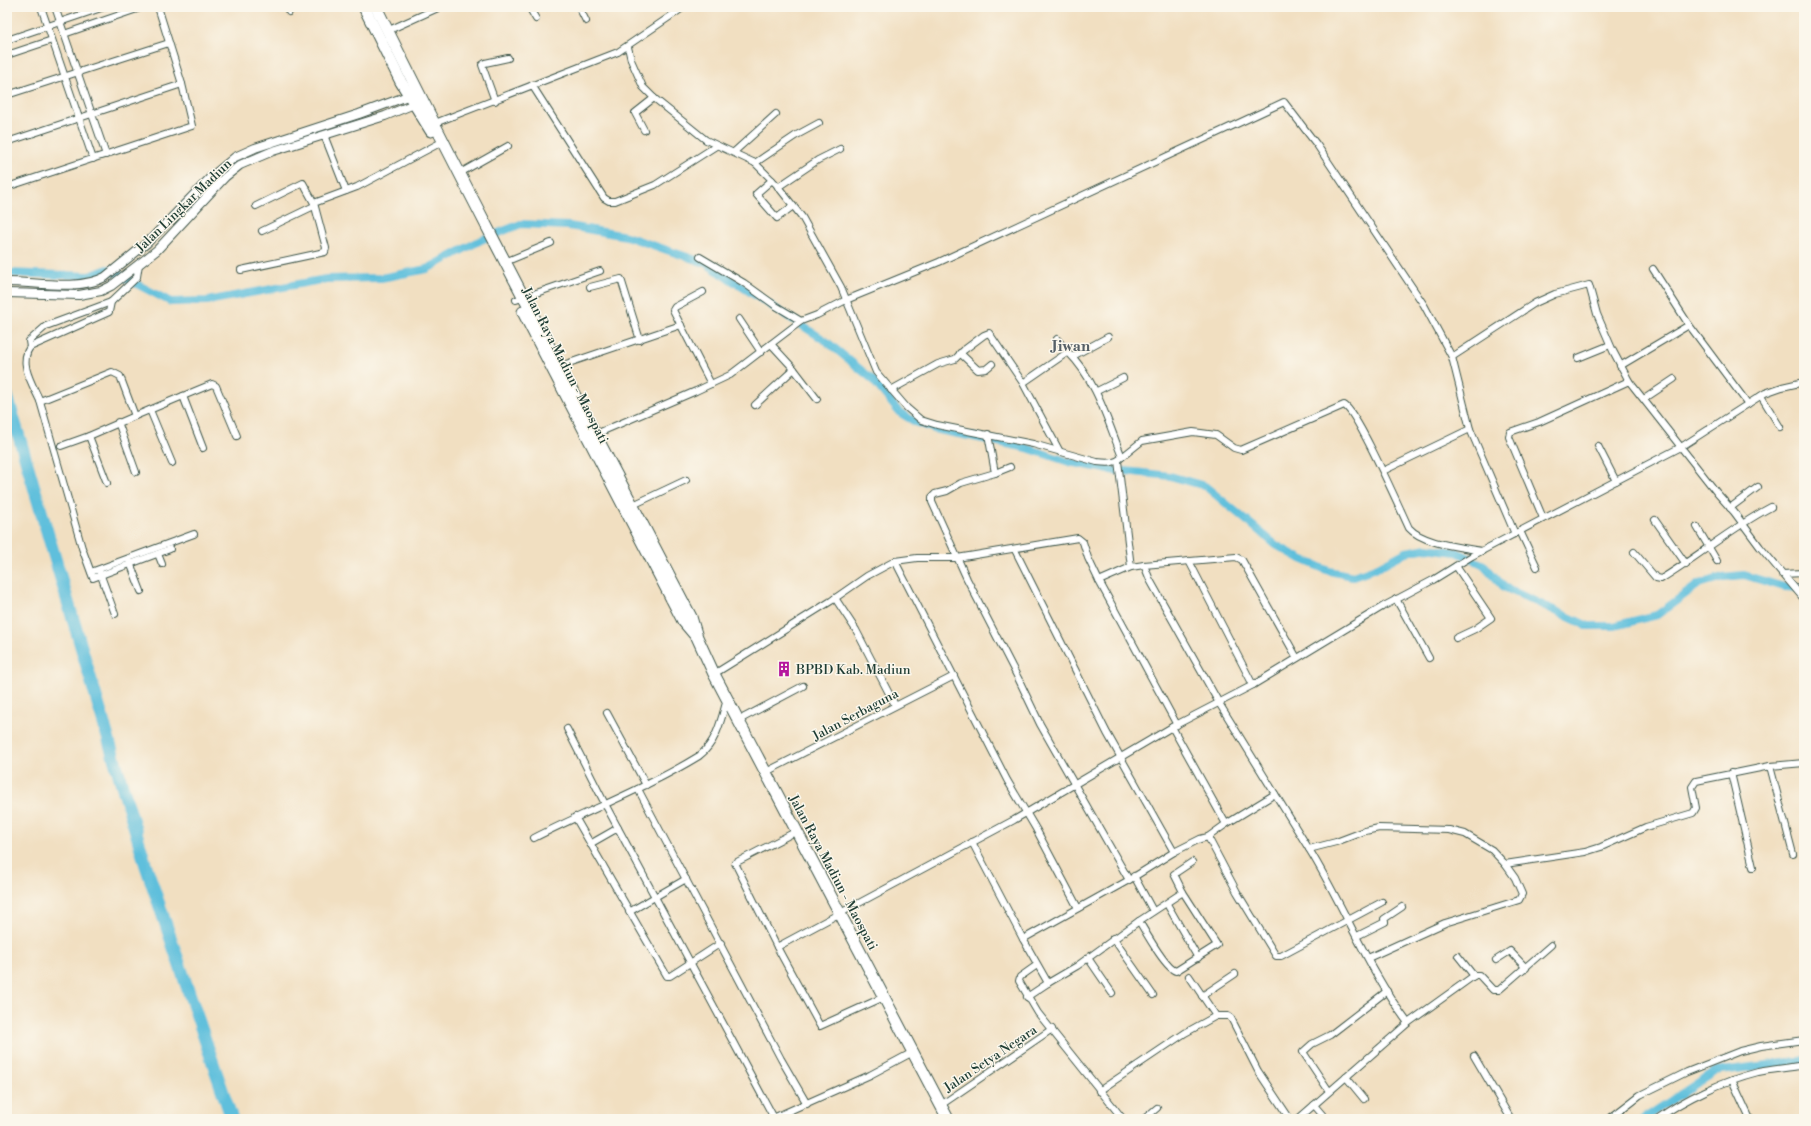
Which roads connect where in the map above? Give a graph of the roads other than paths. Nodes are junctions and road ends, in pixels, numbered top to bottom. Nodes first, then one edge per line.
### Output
1 (41, 7) edge
2 (55, 7) edge
3 (104, 7) edge
4 (142, 7) edge
5 (158, 7) edge
6 (364, 7) edge
7 (376, 7) edge
8 (440, 7) edge
9 (529, 7) edge
10 (579, 7) edge
11 (684, 7) edge
12 (536, 19) dead end
13 (586, 21) dead end
14 (60, 22) junction
15 (48, 26) junction
16 (387, 31) junction
17 (64, 34) junction
18 (7, 40) edge
19 (52, 40) junction
20 (169, 43) junction
21 (628, 47) junction
22 (7, 55) edge
23 (508, 58) dead end
24 (79, 74) junction
25 (65, 76) junction
26 (182, 84) junction
27 (532, 85) junction
28 (7, 95) edge
29 (415, 98) junction
30 (654, 98) junction
31 (495, 101) junction
32 (93, 114) junction
33 (776, 114) dead end
34 (80, 119) junction
35 (435, 123) junction
36 (819, 123) dead end
37 (644, 130) dead end
38 (324, 135) junction
39 (7, 142) edge
40 (438, 144) junction
41 (508, 146) dead end
42 (716, 146) junction
43 (840, 149) dead end
44 (734, 152) junction
45 (106, 155) junction
46 (93, 158) junction
47 (755, 163) junction
48 (460, 173) junction
49 (772, 180) junction
50 (7, 187) edge
51 (778, 187) junction
52 (346, 192) junction
53 (190, 199) junction
54 (314, 205) junction
55 (198, 206) junction
56 (256, 206) dead end
57 (792, 206) junction
58 (262, 231) dead end
59 (487, 235) junction
60 (551, 243) dead end
61 (700, 257) dead end
62 (505, 262) junction
63 (137, 266) junction
64 (1653, 269) dead end
65 (241, 270) dead end
66 (600, 270) dead end
67 (7, 282) edge
68 (590, 287) dead end
69 (703, 292) dead end
70 (7, 293) edge
71 (520, 298) junction
72 (846, 300) junction
73 (111, 302) junction
74 (69, 318) junction
75 (739, 319) dead end
76 (800, 322) junction
77 (1689, 325) junction
78 (681, 326) junction
79 (74, 328) junction
80 (1108, 337) dead end
81 (1057, 339) dead end
82 (640, 340) junction
83 (771, 344) junction
84 (1610, 345) junction
85 (30, 347) junction
86 (761, 352) junction
87 (960, 353) junction
88 (1070, 354) junction
89 (1452, 357) junction
90 (1578, 358) dead end
91 (992, 364) dead end
92 (560, 366) junction
93 (1620, 366) junction
94 (794, 369) junction
95 (1123, 378) dead end
96 (1674, 379) dead end
97 (1629, 381) junction
98 (1804, 382) edge
99 (1023, 383) junction
100 (711, 384) junction
101 (891, 390) junction
102 (1097, 391) junction
103 (183, 396) junction
104 (1761, 396) junction
105 (817, 399) dead end
106 (1644, 399) junction
107 (40, 401) junction
108 (1748, 404) junction
109 (755, 405) dead end
110 (150, 410) junction
111 (135, 416) junction
112 (118, 422) junction
113 (1780, 426) dead end
114 (1470, 429) junction
115 (596, 434) junction
116 (988, 435) junction
117 (89, 436) junction
118 (237, 436) dead end
119 (61, 446) dead end
120 (1598, 446) dead end
121 (1681, 446) junction
122 (204, 448) dead end
123 (1060, 452) junction
124 (1120, 459) junction
125 (172, 463) dead end
126 (1010, 468) dead end
127 (1383, 471) junction
128 (136, 472) dead end
129 (995, 473) junction
130 (686, 480) dead end
131 (1616, 481) junction
132 (107, 484) dead end
133 (1758, 487) dead end
134 (633, 505) junction
135 (1771, 507) dead end
136 (1730, 508) junction
137 (1543, 518) junction
138 (1655, 520) dead end
139 (1742, 523) junction
140 (1697, 527) dead end
141 (1517, 533) junction
142 (194, 534) dead end
143 (649, 547) junction
144 (1710, 547) junction
145 (170, 549) dead end
146 (1015, 550) junction
147 (1482, 551) junction
148 (1634, 552) dead end
149 (158, 554) junction
150 (957, 558) junction
151 (130, 561) junction
152 (895, 561) junction
153 (1189, 561) junction
154 (1717, 561) dead end
155 (162, 564) dead end
156 (1458, 564) junction
157 (1686, 564) junction
158 (1144, 565) junction
159 (1132, 567) junction
160 (1538, 567) dead end
161 (99, 572) junction
162 (1804, 573) edge
163 (1782, 574) junction
164 (1099, 581) junction
165 (141, 591) dead end
166 (835, 598) junction
167 (1396, 599) junction
168 (1804, 599) edge
169 (115, 614) dead end
170 (1456, 638) dead end
171 (1297, 658) junction
172 (1429, 658) dead end
173 (714, 674) junction
174 (954, 676) junction
175 (1253, 685) junction
176 (803, 686) dead end
177 (727, 699) junction
178 (1219, 703) junction
179 (894, 705) junction
180 (608, 713) dead end
181 (739, 720) junction
182 (1175, 726) junction
183 (567, 729) dead end
184 (1121, 757) junction
185 (1804, 763) edge
186 (1770, 766) junction
187 (766, 772) junction
188 (1731, 773) junction
189 (646, 785) junction
190 (1073, 785) junction
191 (638, 789) junction
192 (1275, 794) junction
193 (605, 804) junction
194 (1025, 812) junction
195 (575, 817) junction
196 (1226, 824) junction
197 (618, 828) junction
198 (797, 831) junction
199 (1208, 837) junction
200 (534, 838) dead end
201 (972, 842) junction
202 (590, 844) junction
203 (1309, 849) junction
204 (1174, 852) junction
205 (1793, 854) dead end
206 (1192, 862) dead end
207 (1505, 864) junction
208 (1753, 867) dead end
209 (1131, 878) junction
210 (686, 879) junction
211 (1183, 892) junction
212 (656, 897) junction
213 (1382, 902) dead end
214 (1167, 904) junction
215 (1402, 907) dead end
216 (1078, 908) junction
217 (1153, 911) junction
218 (629, 912) junction
219 (841, 914) junction
220 (1138, 921) junction
221 (1349, 921) junction
222 (1357, 936) junction
223 (1023, 938) junction
224 (1113, 938) junction
225 (721, 943) junction
226 (1552, 945) dead end
227 (777, 947) junction
228 (1458, 956) dead end
229 (1088, 958) junction
230 (1198, 958) junction
231 (1368, 958) junction
232 (1496, 960) dead end
233 (691, 961) junction
234 (1037, 965) junction
235 (1526, 968) junction
236 (1235, 974) dead end
237 (1190, 976) dead end
238 (1474, 976) junction
239 (1048, 983) junction
240 (1387, 991) junction
241 (1112, 994) dead end
242 (1153, 995) dead end
243 (1202, 996) junction
244 (884, 997) junction
245 (1027, 997) junction
246 (1216, 1016) junction
247 (1408, 1023) junction
248 (1052, 1029) junction
249 (1804, 1040) edge
250 (913, 1052) junction
251 (1474, 1056) dead end
252 (1804, 1065) edge
253 (1346, 1077) junction
254 (1732, 1080) junction
255 (1099, 1090) junction
256 (1329, 1091) junction
257 (1364, 1099) dead end
258 (808, 1104) junction
259 (941, 1105) junction
260 (1314, 1105) junction
261 (1157, 1108) dead end
262 (1667, 1116) edge
263 (773, 1118) edge
264 (948, 1119) edge
265 (1122, 1119) edge
266 (1144, 1119) edge
267 (1290, 1119) edge
268 (1298, 1119) edge
269 (1326, 1119) edge
270 (1511, 1119) edge
271 (1609, 1119) edge
272 (1657, 1119) edge
273 (1750, 1119) edge

1 - 15 street
2 - 14 street
3 - 14 street
4 - 17 street
5 - 20 street
6 - 29 highway
7 - 16 highway
8 - 16 street
9 - 12 street
10 - 13 street
11 - 21 street
14 - 15 street
14 - 17 street
15 - 18 street
15 - 19 street
16 - 29 highway
17 - 24 street
19 - 22 street
19 - 25 street
20 - 24 street
20 - 26 street
21 - 27 street
21 - 30 street
23 - 31 street
24 - 25 street
24 - 32 street
25 - 28 street
25 - 34 street
26 - 32 street
26 - 45 street
27 - 31 street
27 - 42 street
29 - 35 highway, Jalan Raya Madiun - Maospati
29 - 38 main road, Jalan Lingkar Madiun
29 - 40 highway, Jalan Raya Madiun - Maospati
29 - 53 main road, Jalan Lingkar Madiun
30 - 37 street
30 - 42 street
31 - 35 street
32 - 34 street
32 - 45 street
33 - 44 street
34 - 39 street
34 - 46 street
35 - 48 highway, Jalan Raya Madiun - Maospati
36 - 47 street
38 - 52 street
38 - 55 main road, Jalan Lingkar Madiun
40 - 52 street
40 - 59 highway, Jalan Raya Madiun - Maospati
41 - 48 street
42 - 44 street
43 - 51 street
44 - 47 street
45 - 46 street
46 - 50 street
47 - 49 street
48 - 59 highway, Jalan Raya Madiun - Maospati
49 - 51 street
49 - 57 street
51 - 57 street
52 - 54 street
53 - 55 main road
53 - 67 main road, Jalan Lingkar Madiun
54 - 56 street
54 - 58 street
54 - 65 street
55 - 63 main road, Jalan Lingkar Madiun
57 - 72 street
59 - 62 highway, Jalan Raya Madiun - Maospati
59 - 71 highway, Jalan Raya Madiun - Maospati
60 - 62 street
61 - 76 street
62 - 71 highway, Jalan Raya Madiun - Maospati
63 - 70 main road, Jalan Lingkar Madiun
63 - 73 street
64 - 77 street
66 - 71 street
68 - 82 street
69 - 78 street
71 - 92 highway, Jalan Raya Madiun - Maospati
71 - 143 highway, Jalan Raya Madiun - Maospati
72 - 76 street
72 - 89 street
72 - 101 street
73 - 74 street
73 - 79 street
74 - 79 street
74 - 85 street
75 - 86 street
76 - 83 street
77 - 93 street
77 - 108 street
78 - 82 street
78 - 100 street
79 - 85 street
80 - 88 street
81 - 88 street
82 - 92 street
83 - 86 street
83 - 94 street
84 - 89 street
84 - 90 street
84 - 93 street
85 - 107 street
86 - 100 street
87 - 91 street
87 - 99 street
87 - 101 street
88 - 99 street
88 - 102 street
89 - 114 street
92 - 115 highway, Jalan Raya Madiun - Maospati
93 - 97 street
94 - 105 street
94 - 109 street
95 - 102 street
96 - 106 street
97 - 106 street
97 - 137 street
98 - 104 street
99 - 123 street
100 - 115 street
101 - 116 street
102 - 124 street
103 - 110 street
103 - 118 street
103 - 122 street
104 - 108 street
104 - 113 street
106 - 121 street
107 - 111 street
107 - 161 street
108 - 121 street
110 - 111 street
110 - 125 street
111 - 112 street
112 - 117 street
112 - 128 street
114 - 127 street
114 - 141 street
115 - 134 highway, Jalan Raya Madiun - Maospati
116 - 123 street
116 - 129 street
117 - 119 street
117 - 132 street
120 - 131 street
121 - 131 street
121 - 136 street
123 - 124 street
124 - 127 street
124 - 159 street
126 - 129 street
127 - 147 street
129 - 150 street
130 - 134 street
131 - 137 street
133 - 136 street
134 - 143 highway, Jalan Raya Madiun - Maospati
135 - 139 street
136 - 139 street
137 - 141 street
138 - 157 street
139 - 144 street
139 - 163 street
140 - 144 street
141 - 147 street
141 - 160 street
142 - 151 street
143 - 173 highway, Jalan Raya Madiun - Maospati
144 - 154 street
144 - 157 street
145 - 149 street
146 - 150 street
146 - 164 street
146 - 184 street
147 - 156 street
148 - 157 street
149 - 151 street
149 - 155 street
150 - 152 street
150 - 190 street
151 - 161 street
151 - 165 street
152 - 166 street
152 - 174 street
153 - 158 street
153 - 171 street
153 - 175 street
156 - 167 street
156 - 170 street
158 - 159 street
158 - 178 street
159 - 164 street
161 - 169 street
162 - 163 street
163 - 168 street
164 - 182 street
166 - 173 street
166 - 179 street
167 - 171 street
167 - 172 street
171 - 175 street
173 - 177 highway, Jalan Raya Madiun - Maospati
174 - 179 street, Jalan Serbaguna
174 - 194 street
175 - 178 street
176 - 181 street
177 - 181 highway, Jalan Raya Madiun - Maospati
177 - 189 street
178 - 182 street
178 - 192 street
179 - 187 street, Jalan Serbaguna
180 - 189 street
181 - 187 highway, Jalan Raya Madiun - Maospati
182 - 184 street
182 - 196 street
183 - 193 street
184 - 190 street
184 - 204 street
185 - 186 street
186 - 188 street
186 - 205 street
187 - 198 highway, Jalan Raya Madiun - Maospati
188 - 207 street
188 - 208 street
189 - 191 street
190 - 194 street
190 - 209 street
191 - 193 street
191 - 210 street
192 - 196 street
192 - 203 street
193 - 195 street
193 - 197 street
194 - 201 street
194 - 216 street
195 - 200 street
195 - 202 street
196 - 199 street
197 - 202 street
197 - 212 street
198 - 219 highway, Jalan Raya Madiun - Maospati
198 - 227 street
199 - 204 street
199 - 221 street
201 - 219 street
201 - 223 street
202 - 218 street
203 - 207 street
203 - 221 street
204 - 209 street
206 - 211 street
207 - 231 street
209 - 216 street
209 - 217 street
210 - 212 street
210 - 225 street
211 - 214 street
211 - 230 street
212 - 218 street
212 - 233 street
213 - 221 street
214 - 217 street
214 - 230 street
215 - 222 street
216 - 223 street
217 - 220 street
218 - 233 street
219 - 227 street
219 - 244 highway, Jalan Raya Madiun - Maospati
220 - 224 street
220 - 230 street
221 - 222 street
222 - 231 street
223 - 234 street
224 - 229 street
224 - 242 street
225 - 233 street
225 - 258 street
226 - 235 street
227 - 244 street
228 - 238 street
229 - 239 street
229 - 241 street
231 - 240 street
232 - 235 street
233 - 263 street
234 - 239 street
234 - 245 street
235 - 238 street
236 - 243 street
237 - 243 street
238 - 247 street
239 - 245 street
240 - 247 street
240 - 256 street
243 - 246 street
244 - 250 highway, Jalan Raya Madiun - Maospati
245 - 248 street
246 - 255 street
246 - 267 street
247 - 253 street
248 - 255 street
248 - 259 street, Jalan Setya Negara
249 - 271 street
250 - 258 street
250 - 259 highway, Jalan Raya Madiun - Maospati
251 - 270 street
252 - 254 street
253 - 256 street
253 - 257 street
254 - 262 street
254 - 273 street
255 - 265 street
256 - 260 street
258 - 263 street
259 - 264 highway, Jalan Raya Madiun - Maospati
260 - 268 street
260 - 269 street
261 - 266 street
262 - 272 street

